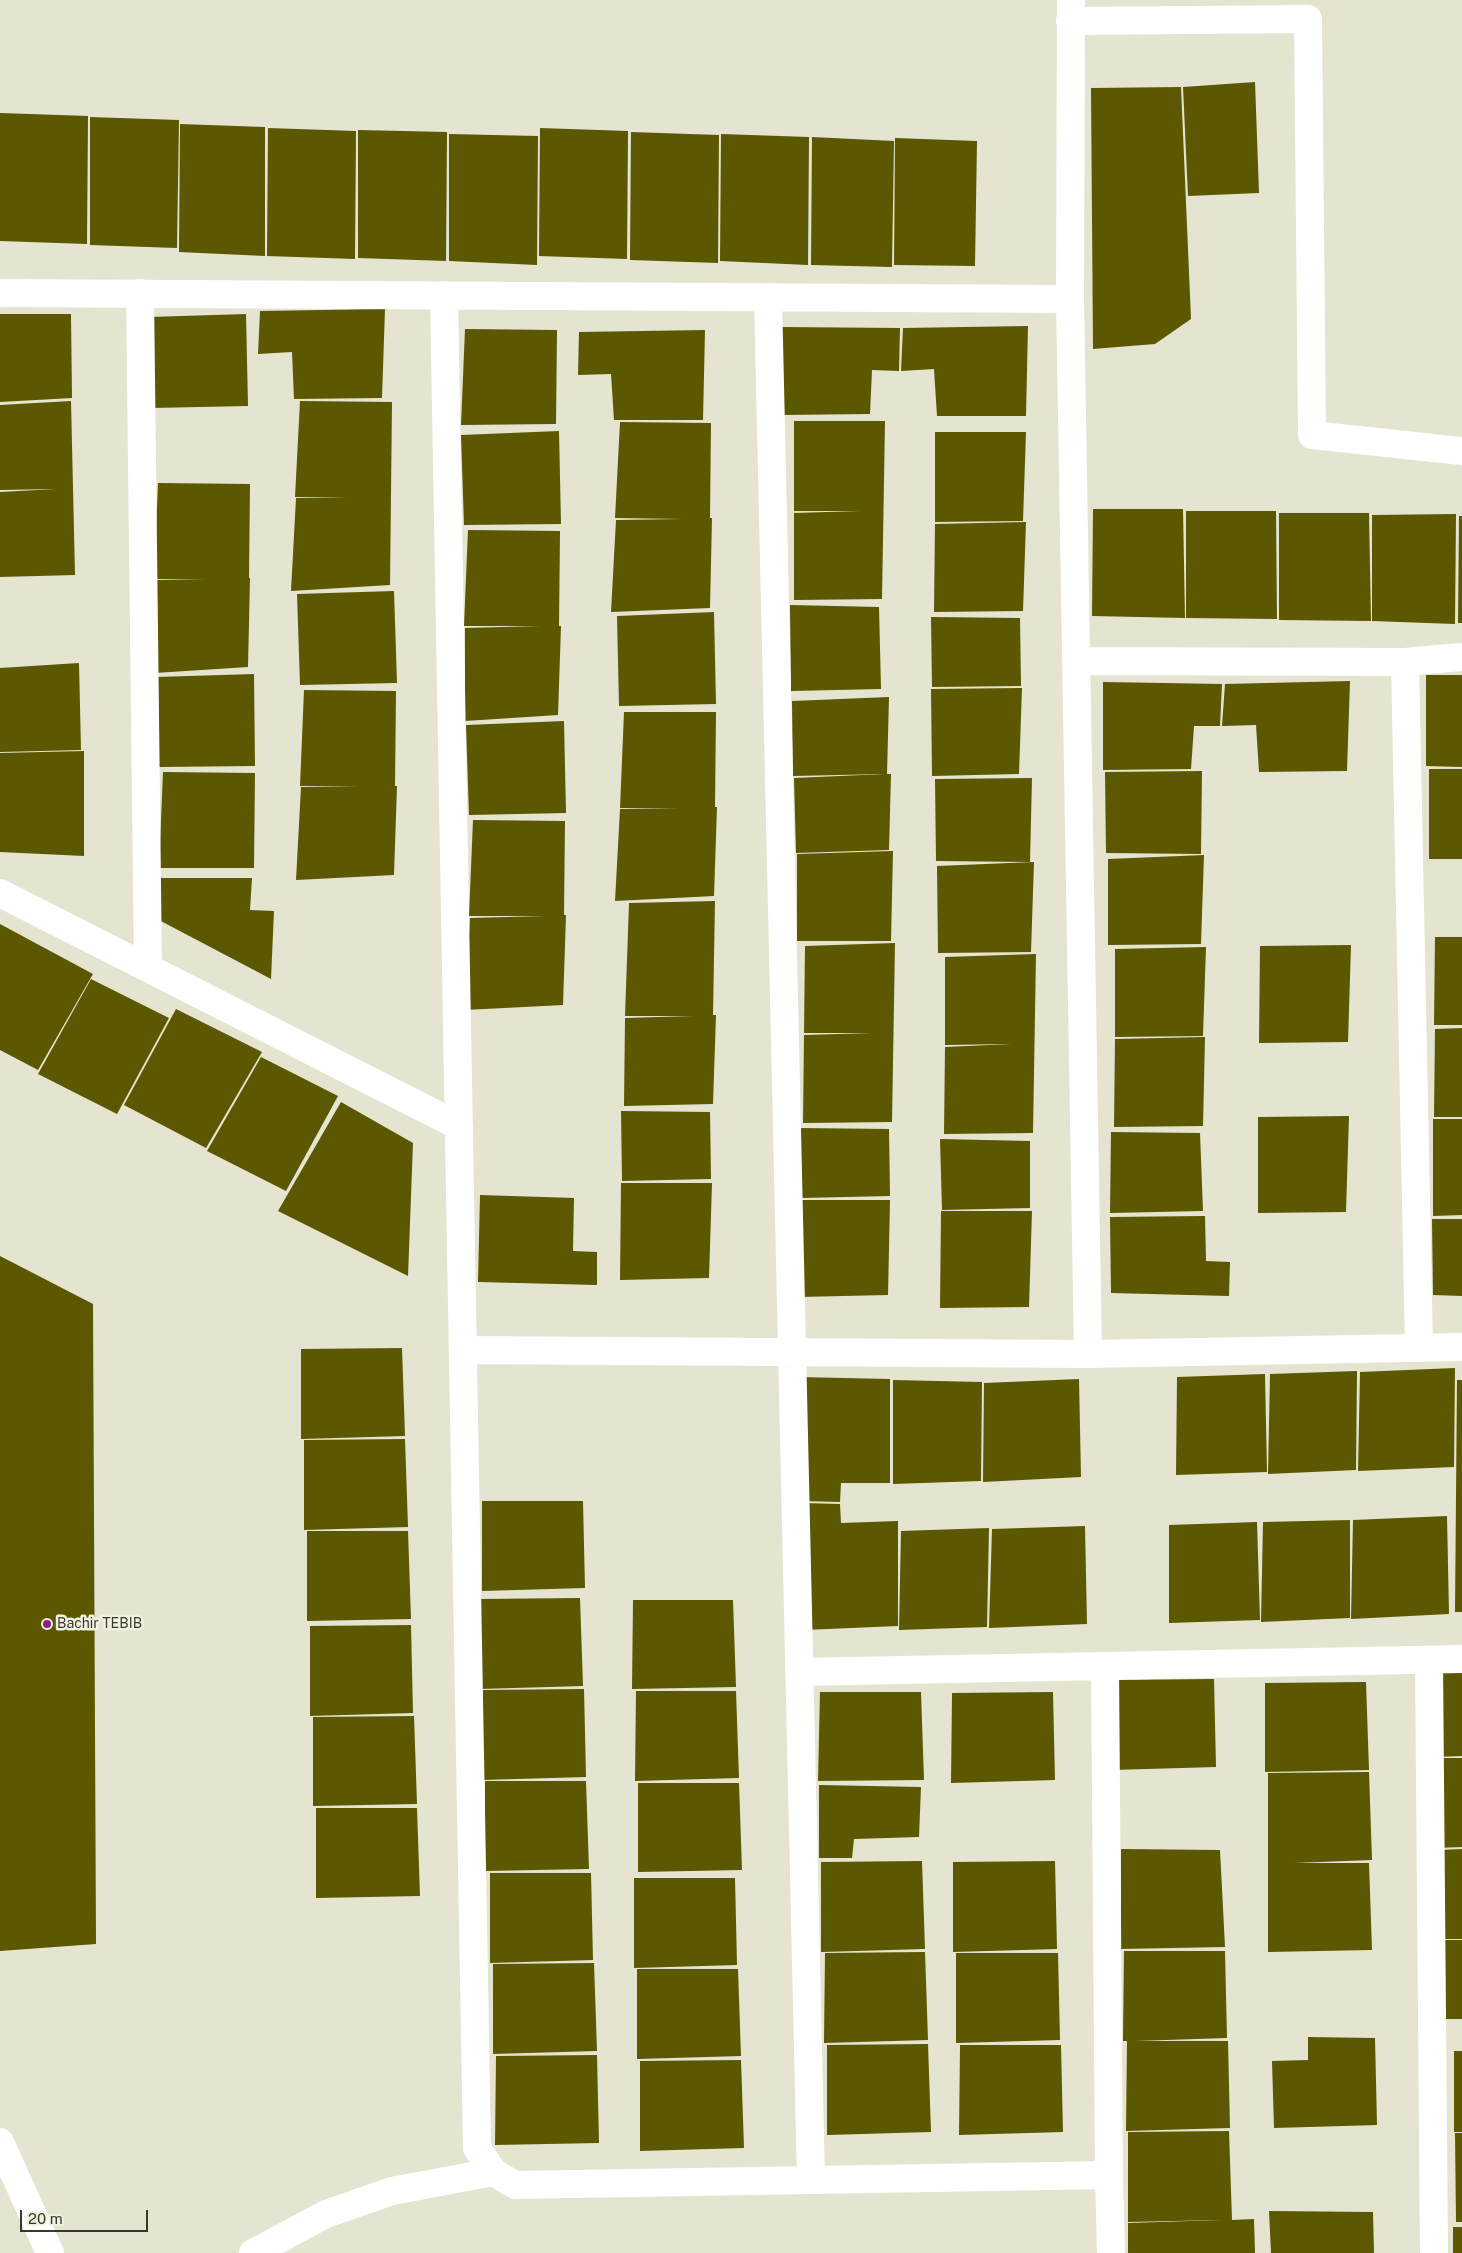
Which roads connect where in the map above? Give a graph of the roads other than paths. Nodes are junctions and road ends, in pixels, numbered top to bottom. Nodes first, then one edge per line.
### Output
1 (1071, 10) edge
2 (0, 293) edge
3 (140, 293) junction
4 (444, 295) junction
5 (768, 297) junction
6 (1070, 299) junction
7 (1462, 451) edge
8 (1462, 657) edge
9 (1076, 661) junction
10 (1405, 662) junction
11 (0, 893) edge
12 (148, 968) junction
13 (459, 1126) junction
14 (1462, 1347) edge
15 (1420, 1348) junction
16 (463, 1350) junction
17 (791, 1352) junction
18 (1088, 1354) junction
19 (1462, 1659) edge
20 (1429, 1660) junction
21 (1105, 1666) junction
22 (799, 1672) junction
23 (0, 2142) edge
24 (492, 2172) junction
25 (1108, 2175) junction
26 (811, 2180) junction
27 (50, 2253) edge
28 (253, 2253) edge
29 (1111, 2253) edge
30 (1434, 2253) edge

1 - 6 street
1 - 7 street
2 - 3 street
3 - 4 street
3 - 12 street
4 - 5 street
4 - 13 street
5 - 6 street
5 - 17 street
6 - 9 street
8 - 10 street
9 - 10 street
9 - 18 street
10 - 15 street
11 - 12 street
12 - 13 street
13 - 16 street
14 - 15 street
15 - 18 street
16 - 17 street
16 - 24 street
17 - 18 street
17 - 22 street
19 - 20 street
20 - 21 street
20 - 30 street
21 - 22 street
21 - 25 street
22 - 26 street
23 - 27 street
24 - 26 street
24 - 28 street
25 - 26 street
25 - 29 street

